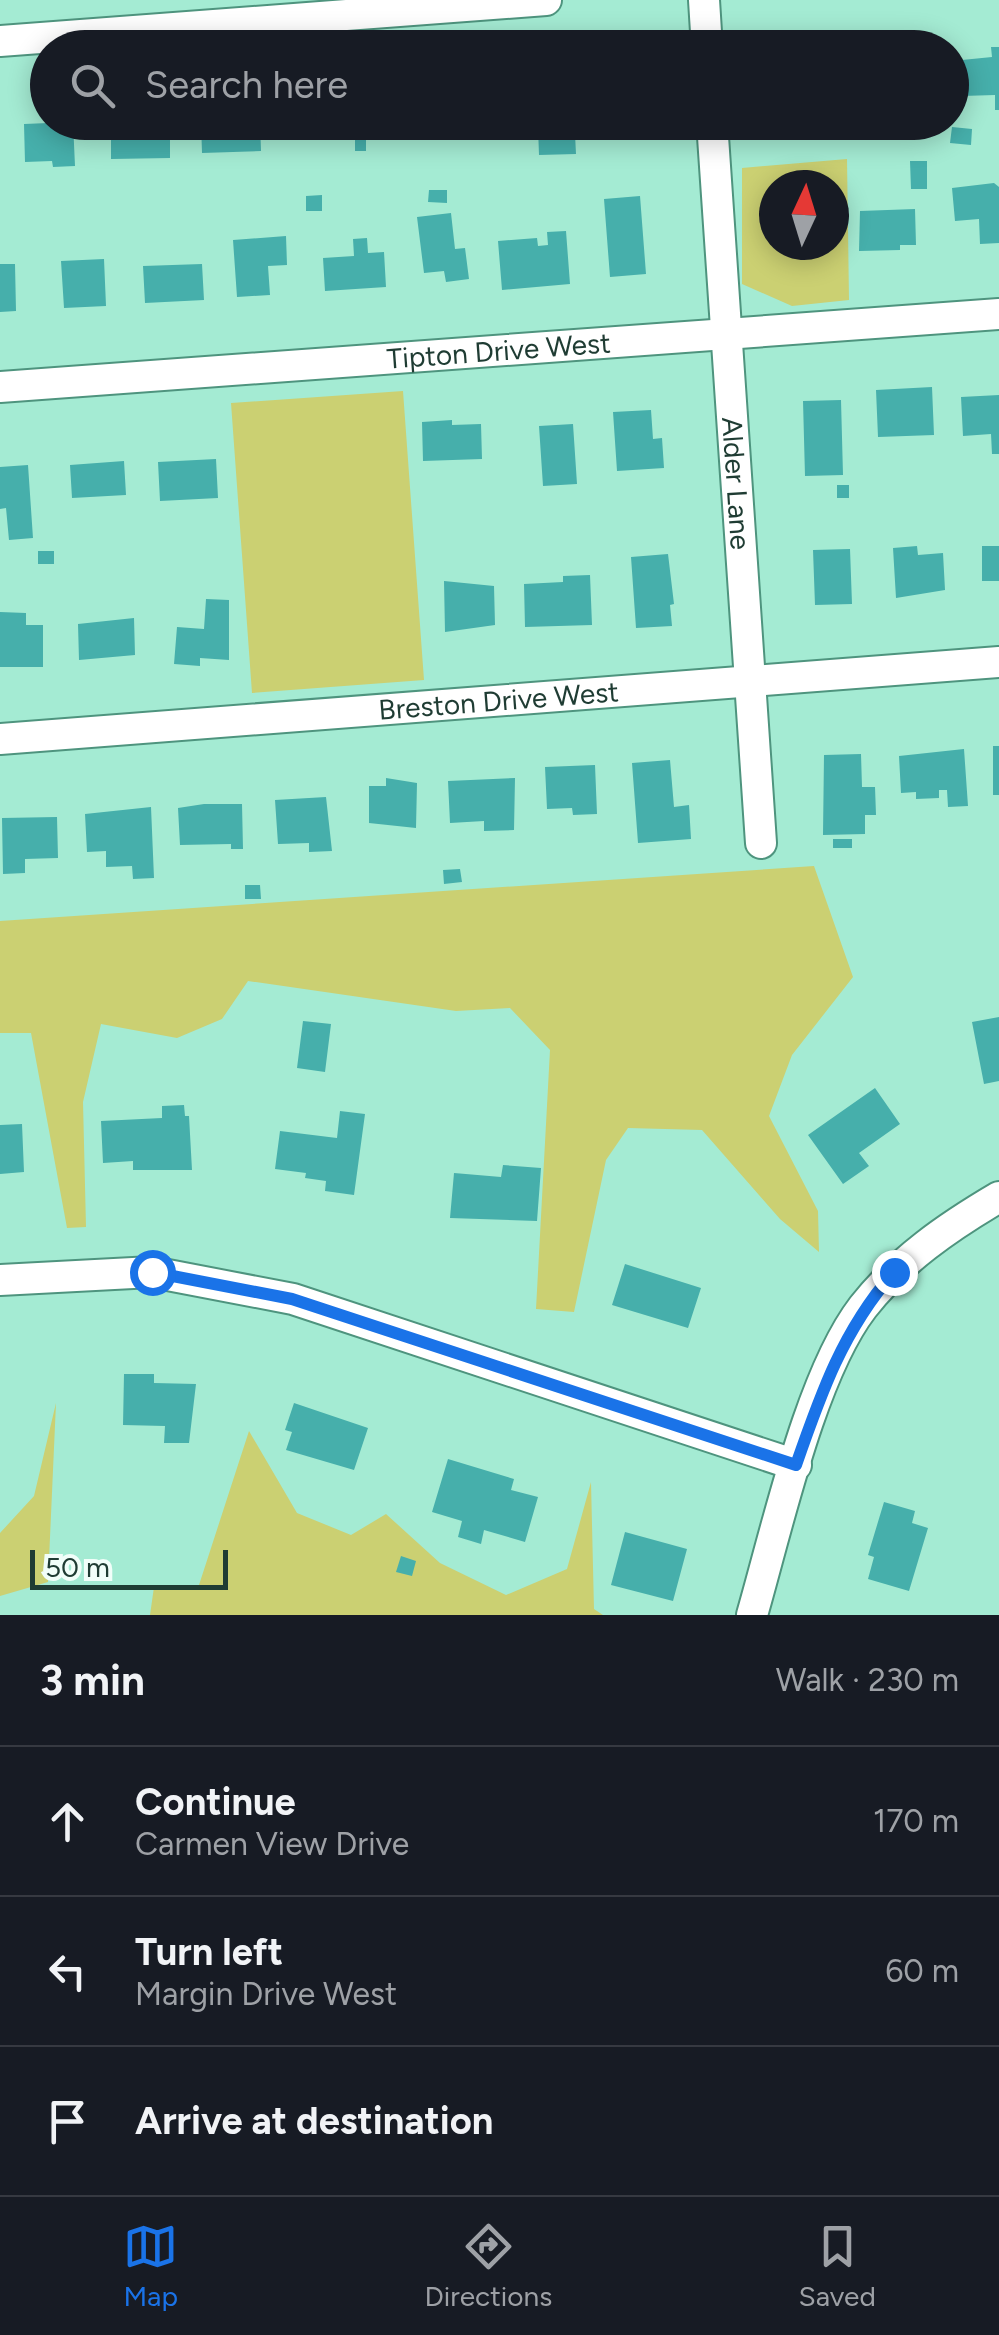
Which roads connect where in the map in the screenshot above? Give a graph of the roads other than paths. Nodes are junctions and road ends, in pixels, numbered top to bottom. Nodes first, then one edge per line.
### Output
1 (546, 0) edge
2 (704, 0) edge
3 (156, 30) edge
4 (706, 30) edge
5 (30, 40) edge
6 (0, 42) edge
7 (713, 140) edge
8 (999, 314) edge
9 (727, 333) junction
10 (0, 387) edge
11 (999, 662) edge
12 (749, 678) junction
13 (0, 739) edge
14 (761, 842) dead end
15 (999, 1198) edge
16 (0, 1280) edge
17 (796, 1465) junction
18 (752, 1615) edge

1 - 3 street
2 - 4 street
5 - 6 street
7 - 9 street, Alder Lane
8 - 9 street, Tipton Drive West
9 - 10 street, Tipton Drive West
9 - 12 street, Alder Lane
11 - 12 street, Breston Drive West
12 - 13 street, Breston Drive West
12 - 14 street, Alder Lane
15 - 17 street
16 - 17 street
17 - 18 street

